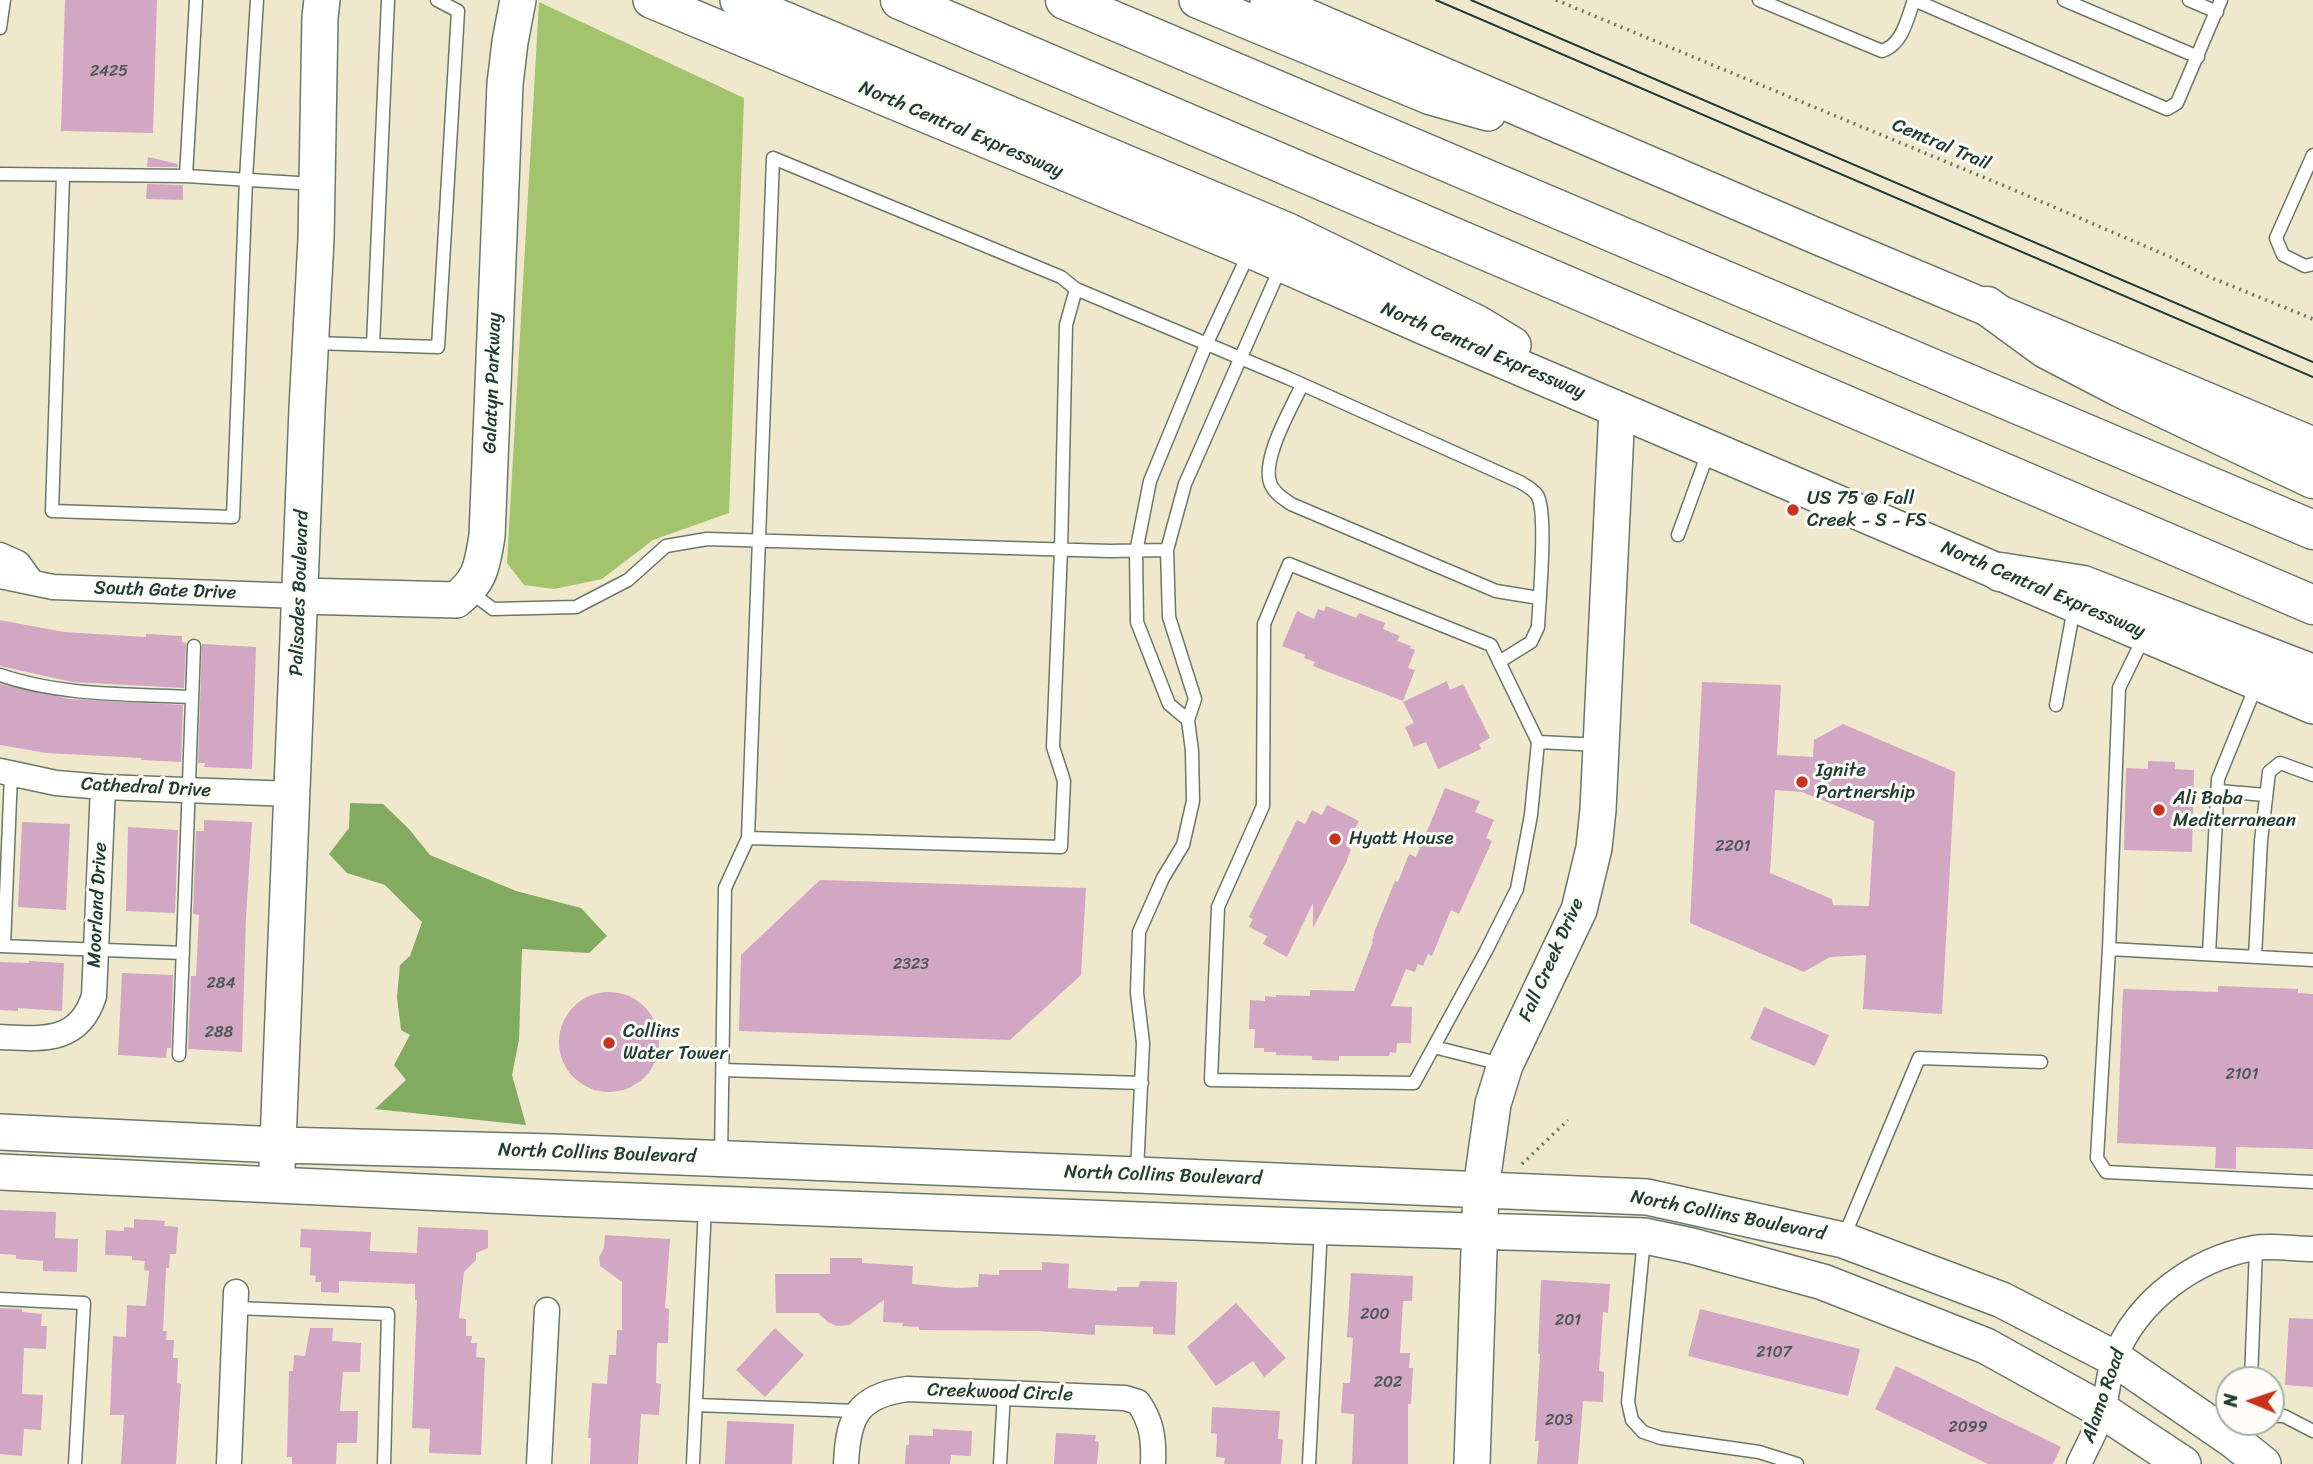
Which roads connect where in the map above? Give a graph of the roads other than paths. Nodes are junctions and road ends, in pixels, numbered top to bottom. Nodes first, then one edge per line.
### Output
1 (4, 0) edge
2 (197, 0) edge
3 (257, 0) edge
4 (322, 0) edge
5 (388, 0) edge
6 (437, 0) edge
7 (518, 0) edge
8 (651, 0) edge
9 (738, 0) edge
10 (900, 0) edge
11 (1065, 0) edge
12 (1197, 0) edge
13 (1268, 0) edge
14 (1759, 0) edge
15 (2063, 0) edge
16 (2189, 0) edge
17 (2219, 6) edge
18 (0, 28) edge
19 (2198, 57) junction
20 (1609, 147) junction
21 (2313, 155) edge
22 (0, 174) edge
23 (63, 176) junction
24 (186, 176) junction
25 (246, 179) junction
26 (316, 185) junction
27 (1285, 247) junction
28 (1250, 250) junction
29 (2313, 264) edge
30 (1076, 289) junction
31 (1987, 306) junction
32 (310, 343) junction
33 (373, 345) junction
34 (1206, 345) junction
35 (1240, 359) junction
36 (1302, 385) junction
37 (1617, 409) junction
38 (2313, 444) edge
39 (1710, 448) junction
40 (2313, 479) edge
41 (2313, 530) edge
42 (1678, 536) dead end
43 (758, 541) junction
44 (1061, 550) junction
45 (1167, 550) junction
46 (1136, 552) junction
47 (0, 555) edge
48 (2000, 572) junction
49 (0, 576) edge
50 (31, 581) junction
51 (468, 590) junction
52 (300, 596) junction
53 (1539, 598) junction
54 (2075, 603) junction
55 (2313, 605) edge
56 (2146, 633) junction
57 (194, 646) dead end
58 (1499, 662) junction
59 (2313, 674) edge
60 (0, 675) edge
61 (2258, 681) junction
62 (192, 697) junction
63 (2056, 705) dead end
64 (2313, 706) edge
65 (1188, 720) junction
66 (1538, 742) junction
67 (1601, 745) junction
68 (6, 773) edge
69 (2313, 775) edge
70 (103, 787) junction
71 (189, 790) junction
72 (2218, 791) junction
73 (293, 794) junction
74 (2266, 795) junction
75 (748, 838) junction
76 (2, 946) edge
77 (96, 949) junction
78 (2109, 949) junction
79 (183, 953) junction
80 (2209, 954) junction
81 (2255, 957) junction
82 (2313, 960) edge
83 (0, 1037) edge
84 (1434, 1047) junction
85 (179, 1055) dead end
86 (2041, 1062) dead end
87 (1505, 1065) junction
88 (723, 1070) junction
89 (1142, 1083) junction
90 (0, 1132) edge
91 (279, 1144) junction
92 (714, 1158) junction
93 (0, 1172) edge
94 (1137, 1175) junction
95 (2313, 1182) edge
96 (276, 1185) junction
97 (1481, 1189) junction
98 (705, 1204) junction
99 (1135, 1220) junction
100 (1321, 1227) junction
101 (1479, 1230) junction
102 (1644, 1236) junction
103 (1843, 1240) junction
104 (2256, 1248) junction
105 (2313, 1249) edge
106 (1823, 1282) junction
107 (0, 1299) edge
108 (236, 1300) joint
109 (547, 1310) dead end
110 (2114, 1358) junction
111 (2252, 1366) edge
112 (1004, 1392) junction
113 (696, 1405) junction
114 (856, 1411) junction
115 (2103, 1411) junction
116 (2285, 1417) edge
117 (2313, 1431) edge
118 (75, 1464) edge
119 (229, 1464) edge
120 (384, 1464) edge
121 (539, 1464) edge
122 (693, 1464) edge
123 (846, 1464) edge
124 (1000, 1464) edge
125 (1153, 1464) edge
126 (1309, 1464) edge
127 (1472, 1464) edge
128 (1797, 1464) edge
129 (2079, 1464) edge
130 (2183, 1464) edge
131 (2263, 1464) edge

1 - 18 lane
2 - 24 lane
3 - 25 lane
4 - 26 main road, Palisades Boulevard
5 - 33 lane
6 - 33 lane
7 - 51 main road, Galatyn Parkway
8 - 28 main road, North Central Expressway
9 - 27 main road
10 - 55 highway
11 - 41 highway
12 - 20 main road
13 - 20 main road
14 - 19 lane
15 - 19 lane
16 - 17 lane
17 - 19 lane
20 - 31 main road
21 - 29 lane
22 - 23 lane
23 - 24 lane
23 - 25 lane
24 - 25 lane
25 - 26 lane
26 - 32 main road, Palisades Boulevard
27 - 28 main road, North Central Expressway
27 - 35 lane
27 - 37 main road, North Central Expressway
28 - 34 lane
30 - 34 lane
30 - 43 lane
30 - 44 lane
31 - 38 main road
31 - 40 highway
32 - 33 lane
32 - 52 main road, Palisades Boulevard
34 - 35 lane
34 - 46 lane
35 - 36 lane
35 - 45 lane
36 - 53 lane
36 - 53 lane
37 - 39 main road, North Central Expressway
37 - 67 main road, Fall Creek Drive
39 - 42 lane
39 - 48 main road, North Central Expressway
43 - 44 lane
43 - 51 lane
43 - 75 lane
44 - 46 lane
44 - 75 lane
45 - 46 lane
45 - 65 lane
46 - 65 lane
47 - 50 street
48 - 54 main road, North Central Expressway
48 - 59 highway
49 - 50 street, South Gate Drive
50 - 52 street, South Gate Drive
51 - 52 main road
52 - 73 main road, Palisades Boulevard
53 - 58 lane
54 - 56 main road, North Central Expressway
54 - 63 lane
56 - 61 main road, North Central Expressway
56 - 78 lane
57 - 62 lane
58 - 66 lane
58 - 84 lane
60 - 62 lane
61 - 64 main road, North Central Expressway
61 - 72 lane
62 - 71 lane
65 - 89 lane
66 - 67 lane
66 - 84 lane
67 - 87 main road, Fall Creek Drive
68 - 70 street, Cathedral Drive
68 - 76 lane
69 - 74 lane
70 - 71 street, Cathedral Drive
70 - 77 street, Moorland Drive
71 - 73 street, Cathedral Drive
71 - 79 lane
72 - 74 lane
72 - 80 lane
73 - 91 main road, Palisades Boulevard
74 - 81 lane
75 - 88 lane
76 - 77 lane
77 - 79 lane
77 - 83 street, Moorland Drive
78 - 80 lane
78 - 95 lane
79 - 85 lane
80 - 81 lane
81 - 82 lane
84 - 87 lane
86 - 103 lane
87 - 97 main road, Fall Creek Drive
88 - 89 lane
88 - 92 lane
89 - 94 lane
90 - 91 main road, North Collins Boulevard
91 - 92 main road, North Collins Boulevard
91 - 96 main road, Palisades Boulevard
92 - 94 main road, North Collins Boulevard
92 - 98 main road
93 - 96 main road, North Collins Boulevard
94 - 97 main road, North Collins Boulevard
94 - 99 main road
96 - 98 main road, North Collins Boulevard
97 - 101 main road, Fall Creek Drive
97 - 103 main road, North Collins Boulevard
98 - 99 main road, North Collins Boulevard
98 - 113 lane
99 - 100 main road, North Collins Boulevard
100 - 101 main road, North Collins Boulevard
100 - 126 lane
101 - 102 main road, North Collins Boulevard
101 - 127 main road, Fall Creek Drive
102 - 106 main road, North Collins Boulevard
102 - 128 lane
103 - 106 main road
103 - 110 main road, North Collins Boulevard
104 - 105 street, Alamo Road
104 - 110 street, Alamo Road
104 - 111 lane
106 - 115 main road, North Collins Boulevard
107 - 118 lane
108 - 119 street
108 - 120 lane
109 - 121 street
110 - 115 street, Alamo Road
110 - 131 main road, North Collins Boulevard
112 - 114 street, Creekwood Circle
112 - 124 lane
112 - 125 street, Creekwood Circle
113 - 114 lane
113 - 122 lane
114 - 123 street
115 - 129 street, Alamo Road
115 - 130 main road, North Collins Boulevard
116 - 117 lane

